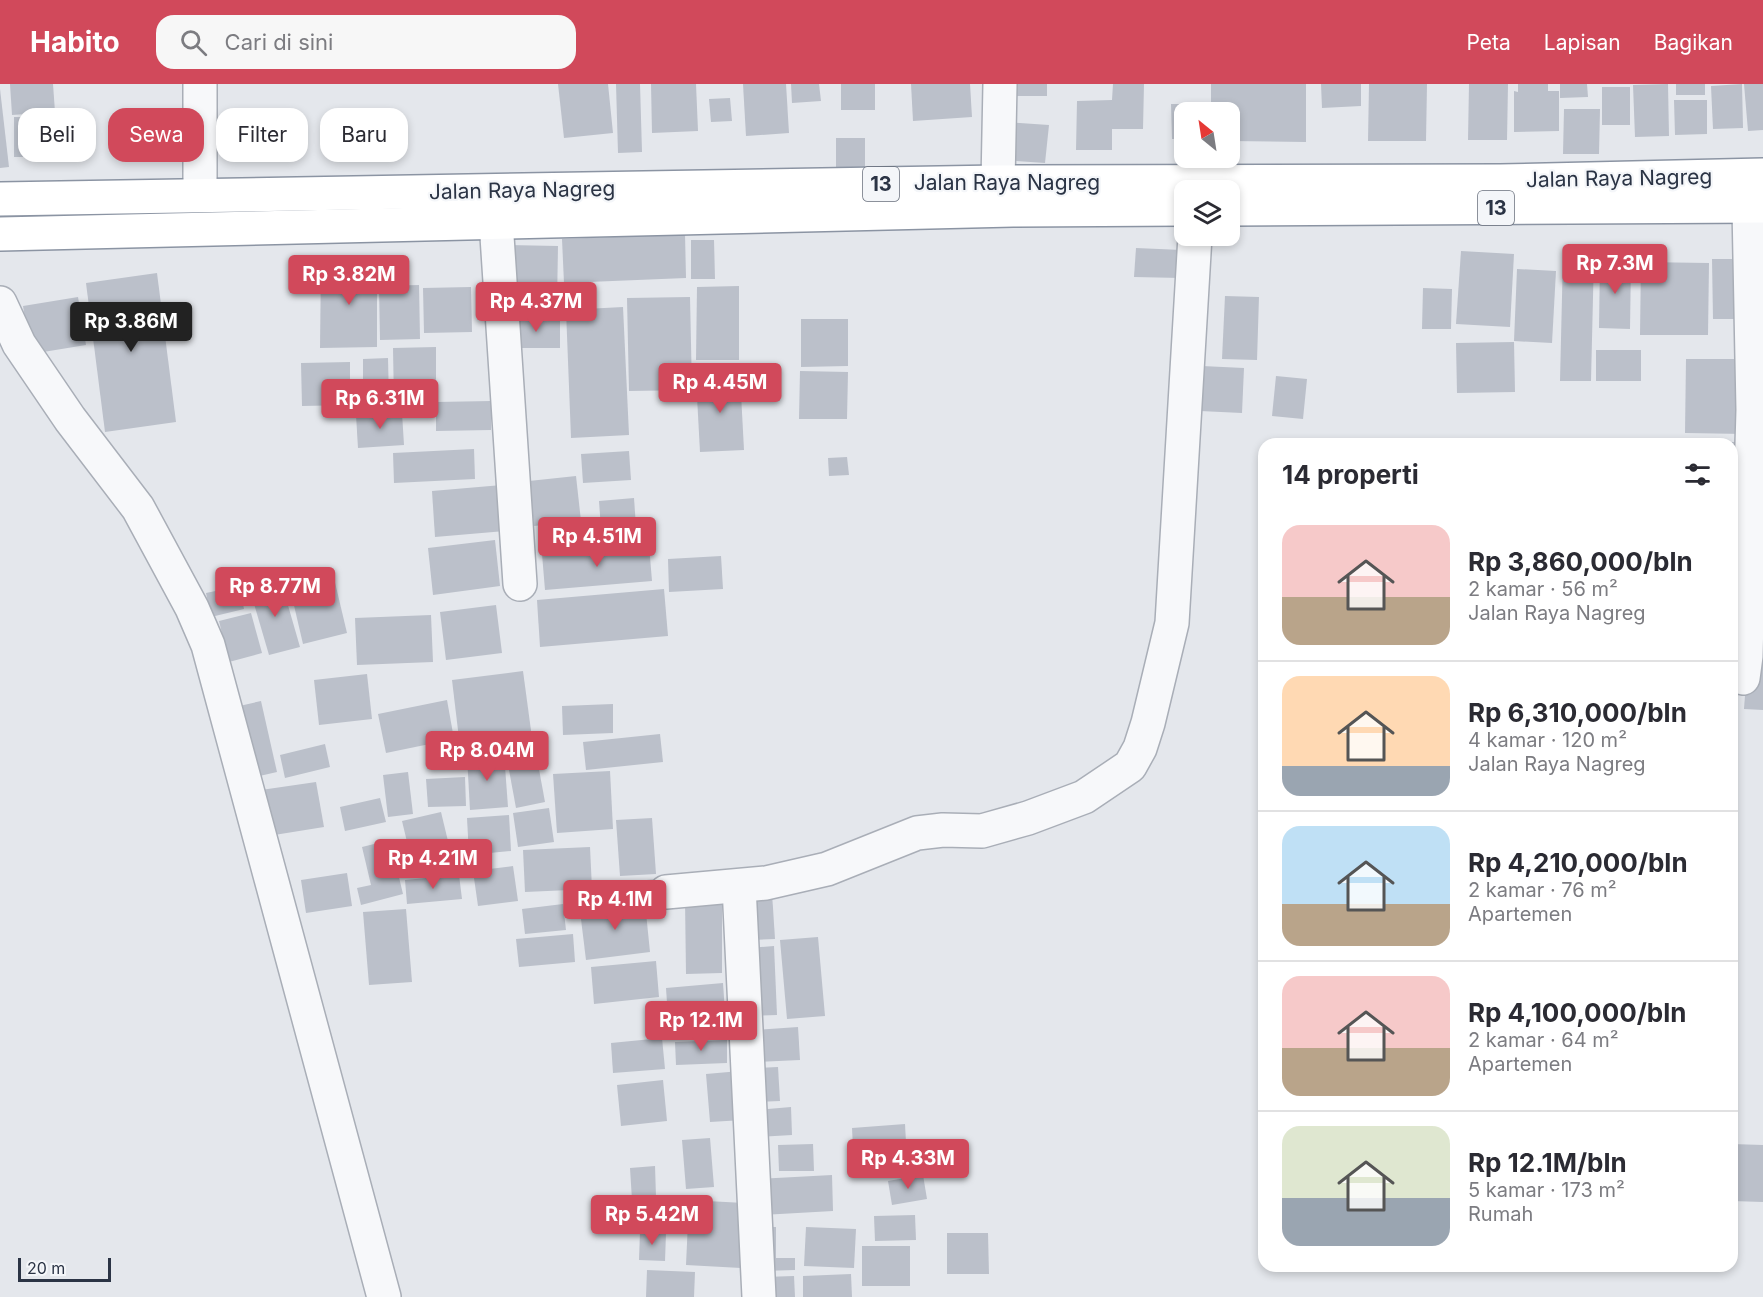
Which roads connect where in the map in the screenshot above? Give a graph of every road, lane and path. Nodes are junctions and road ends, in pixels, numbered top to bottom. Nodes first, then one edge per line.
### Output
1 (200, 84) edge
2 (1000, 84) edge
3 (1763, 175) edge
4 (999, 182) junction
5 (200, 195) junction
6 (0, 199) edge
7 (1756, 206) edge
8 (1174, 209) edge
9 (1240, 209) edge
10 (496, 221) junction
11 (0, 234) edge
12 (1194, 246) edge
13 (0, 303) edge
14 (520, 584) dead end
15 (1743, 678) dead end
16 (739, 886) junction
17 (666, 892) dead end
18 (384, 1297) edge
19 (759, 1297) edge

1 - 5 street
2 - 4 street
3 - 4 highway, Jalan Raya Nagreg / 13
4 - 5 highway, Jalan Raya Nagreg / 13
5 - 6 highway, Jalan Raya Nagreg / 13
7 - 9 highway, Jalan Raya Nagreg / 13
7 - 15 street
8 - 10 highway, Jalan Raya Nagreg / 13
10 - 11 highway, Jalan Raya Nagreg / 13
10 - 14 street
12 - 16 street
13 - 18 street
16 - 17 street
16 - 19 street

